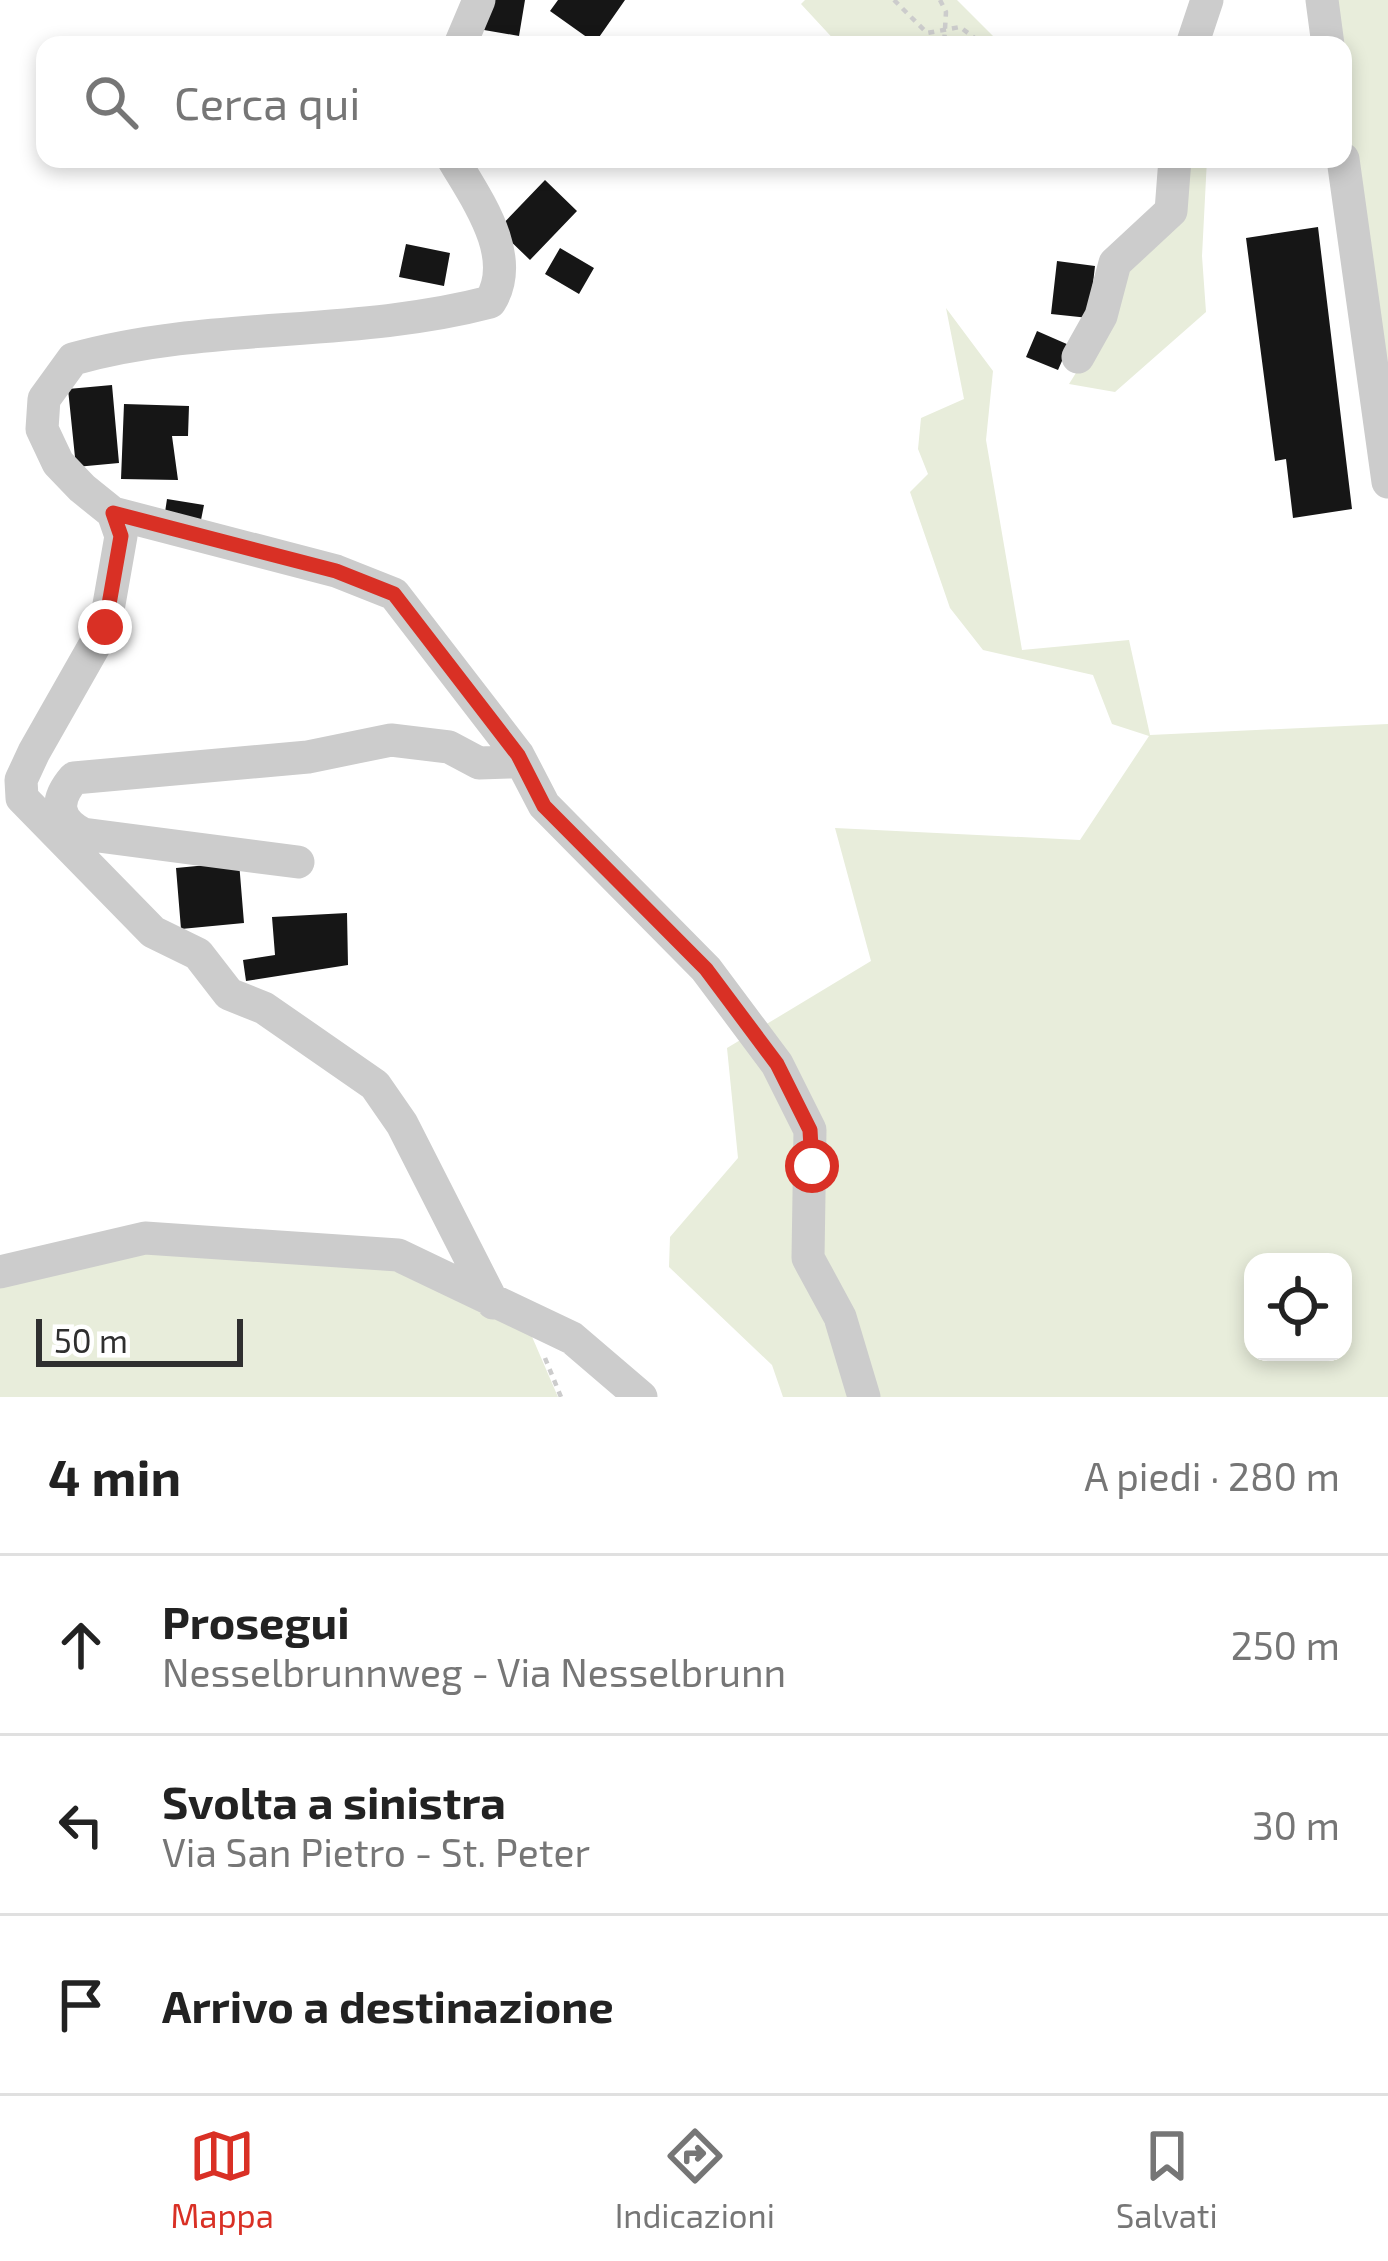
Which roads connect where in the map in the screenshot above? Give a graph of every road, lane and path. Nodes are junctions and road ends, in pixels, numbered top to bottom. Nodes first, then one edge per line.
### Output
1 (479, 0) edge
2 (893, 0) edge
3 (940, 0) edge
4 (1208, 0) edge
5 (1322, 0) edge
6 (943, 30) junction
7 (464, 36) edge
8 (943, 36) edge
9 (972, 36) edge
10 (1195, 36) edge
11 (1327, 36) edge
12 (459, 168) edge
13 (1174, 168) edge
14 (1343, 168) edge
15 (1078, 357) dead end
16 (1388, 482) edge
17 (113, 513) junction
18 (518, 755) junction
19 (64, 832) junction
20 (298, 862) dead end
21 (0, 1272) edge
22 (493, 1303) junction
23 (641, 1397) edge
24 (864, 1397) edge

1 - 7 street
2 - 6 path
3 - 6 path
4 - 10 street
5 - 11 street
6 - 8 path
6 - 9 path
12 - 17 street
13 - 15 street
14 - 16 street
17 - 18 street
17 - 19 street
18 - 19 street
18 - 24 street
19 - 20 street
19 - 22 street
21 - 22 street
22 - 23 street

